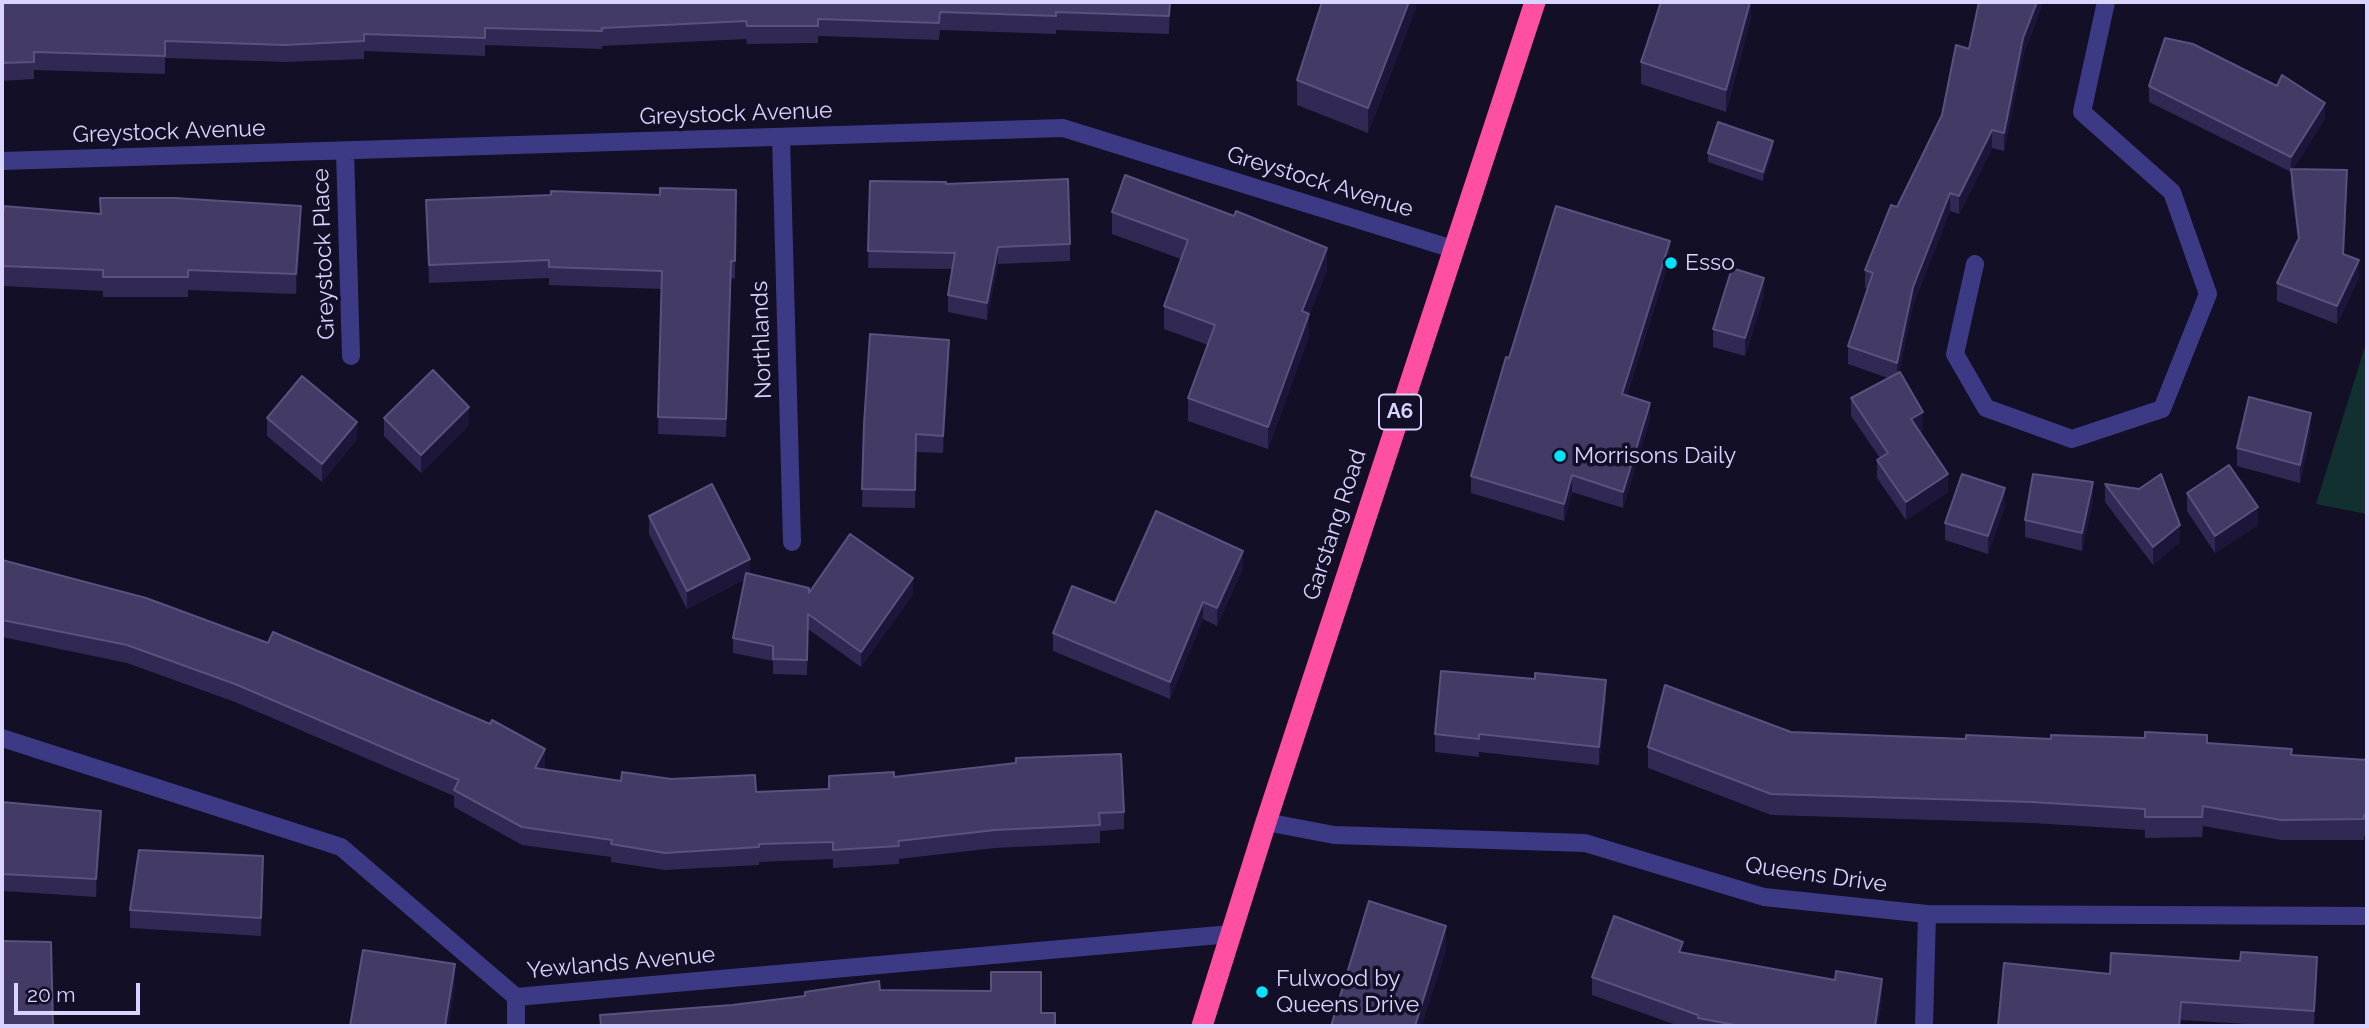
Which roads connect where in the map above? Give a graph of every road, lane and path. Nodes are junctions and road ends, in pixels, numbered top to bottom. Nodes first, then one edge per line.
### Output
1 (1535, 2) edge
2 (2106, 2) edge
3 (781, 137) junction
4 (345, 151) junction
5 (2, 161) edge
6 (1453, 249) junction
7 (1976, 264) dead end
8 (351, 356) dead end
9 (792, 542) dead end
10 (2, 738) edge
11 (1266, 822) junction
12 (1927, 914) junction
13 (2367, 916) edge
14 (1231, 934) junction
15 (516, 997) junction
16 (516, 1026) edge
17 (1202, 1026) edge
18 (1924, 1026) edge

1 - 6 highway, Garstang Road / A6
2 - 7 street
3 - 4 street, Greystock Avenue
3 - 6 street, Greystock Avenue
3 - 9 street, Northlands
4 - 5 street, Greystock Avenue
4 - 8 street, Greystock Place
6 - 11 highway, Garstang Road / A6
10 - 15 street, Yewlands Avenue
11 - 12 street, Queens Drive
11 - 14 highway, Garstang Road / A6
12 - 13 street, Queens Drive
12 - 18 street
14 - 15 street, Yewlands Avenue
14 - 17 highway, Garstang Road / A6
15 - 16 street

